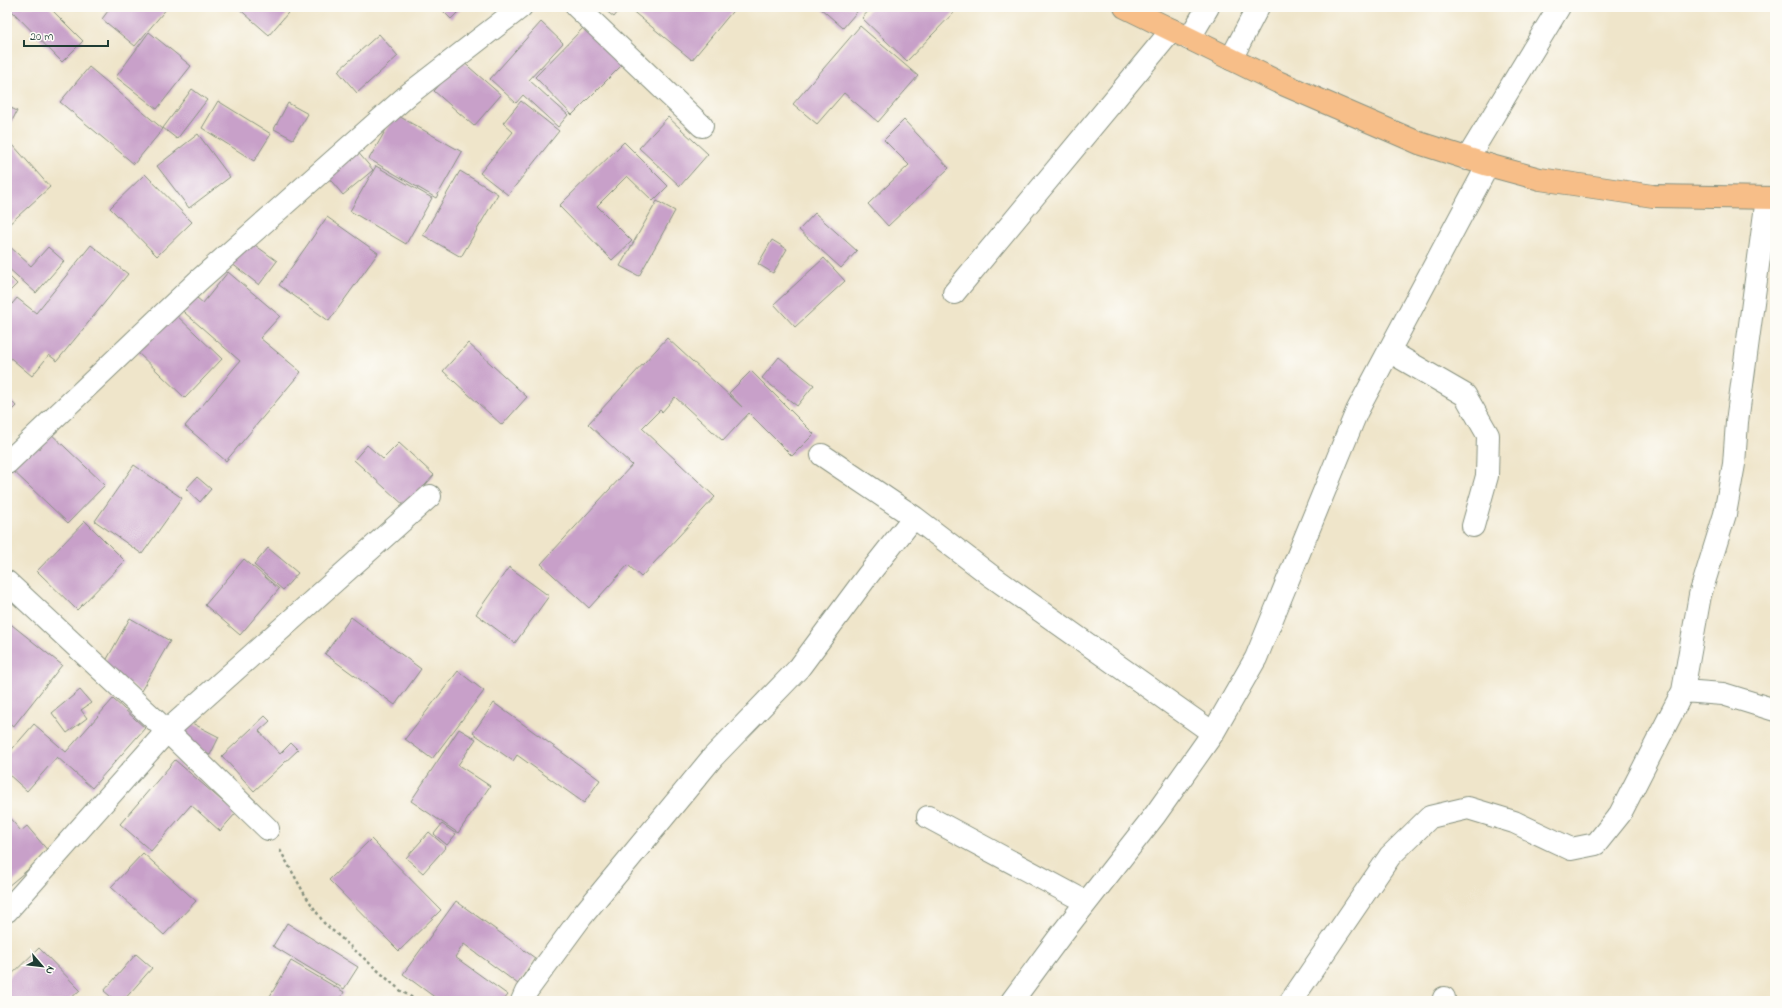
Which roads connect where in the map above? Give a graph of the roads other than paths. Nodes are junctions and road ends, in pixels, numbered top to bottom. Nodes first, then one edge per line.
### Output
1 (521, 7) edge
2 (577, 7) edge
3 (1125, 7) edge
4 (1208, 7) edge
5 (1258, 7) edge
6 (1559, 7) edge
7 (1180, 35) junction
8 (1231, 59) junction
9 (702, 126) dead end
10 (1467, 159) junction
11 (1488, 165) junction
12 (1771, 198) edge
13 (954, 293) dead end
14 (1389, 350) junction
15 (822, 455) dead end
16 (7, 463) edge
17 (430, 496) dead end
18 (914, 517) junction
19 (1473, 526) dead end
20 (7, 582) edge
21 (1683, 691) junction
22 (1775, 710) edge
23 (167, 731) junction
24 (1213, 733) junction
25 (928, 817) dead end
26 (268, 829) road end
27 (1086, 902) junction
28 (7, 911) edge
29 (522, 1001) edge
30 (1012, 1001) edge
31 (1291, 1001) edge

1 - 16 street
2 - 9 street
3 - 7 main road
4 - 7 street
5 - 8 street
6 - 10 street
7 - 8 main road
7 - 13 street
8 - 10 main road
10 - 11 main road
11 - 12 main road
11 - 14 street
12 - 21 street
14 - 19 street
14 - 24 street
15 - 18 street
17 - 23 street
18 - 24 street
18 - 29 street
20 - 23 street
21 - 22 street
21 - 31 street
23 - 26 street
23 - 28 street
24 - 27 street
25 - 27 street
27 - 30 street

